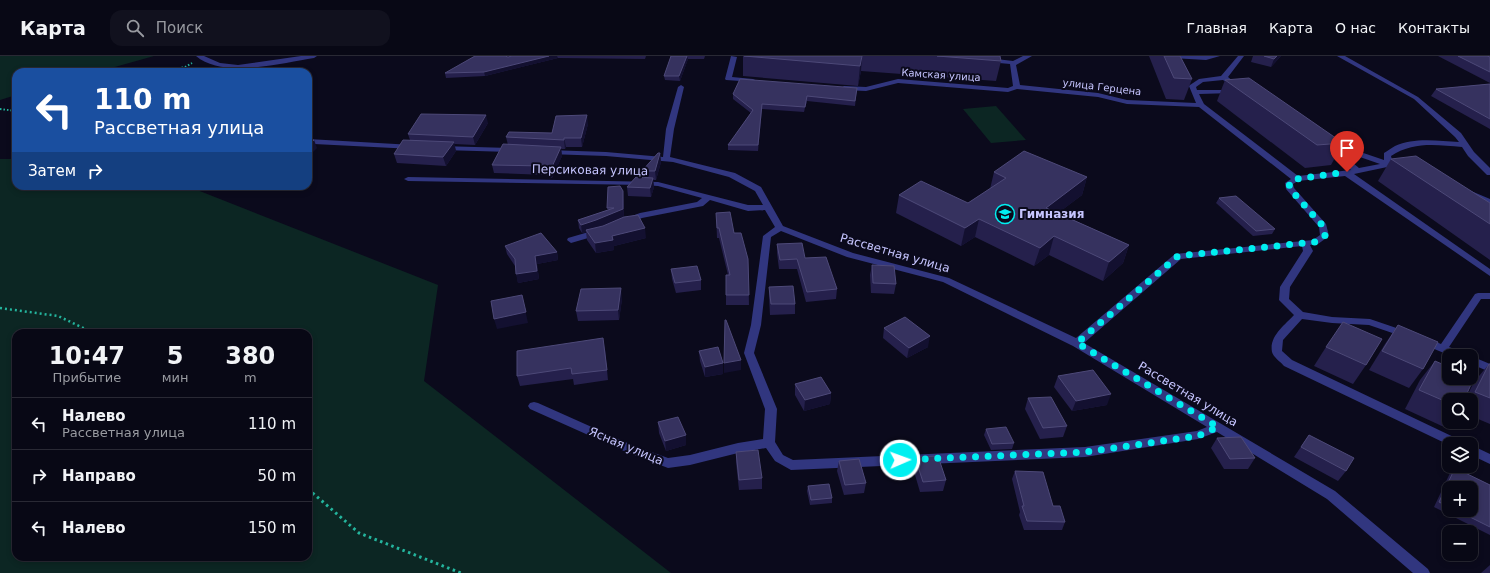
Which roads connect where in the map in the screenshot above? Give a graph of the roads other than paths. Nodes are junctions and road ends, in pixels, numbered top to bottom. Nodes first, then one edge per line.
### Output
1 (314, 56) edge
2 (735, 56) edge
3 (1029, 56) edge
4 (1172, 56) edge
5 (1217, 56) edge
6 (1241, 56) edge
7 (1340, 56) edge
8 (200, 57) edge
9 (980, 59) edge
10 (1016, 63) junction
11 (1224, 78) junction
12 (759, 82) edge
13 (681, 87) dead end
14 (1017, 87) junction
15 (837, 88) edge
16 (1195, 92) junction
17 (1201, 105) junction
18 (1322, 140) edge
19 (312, 142) edge
20 (1465, 145) junction
21 (1335, 146) junction
22 (519, 150) edge
23 (542, 151) edge
24 (666, 160) junction
25 (1393, 166) junction
26 (1358, 171) junction
27 (1347, 172) junction
28 (1490, 173) edge
29 (408, 179) dead end
30 (1296, 179) junction
31 (1464, 191) edge
32 (708, 198) junction
33 (1490, 202) edge
34 (768, 207) junction
35 (620, 224) edge
36 (780, 228) junction
37 (607, 229) edge
38 (570, 240) dead end
39 (1305, 243) junction
40 (1490, 273) edge
41 (1490, 296) edge
42 (1300, 315) junction
43 (1077, 343) junction
44 (1443, 348) joint
45 (1478, 363) edge
46 (1490, 368) edge
47 (534, 406) dead end
48 (1218, 427) junction
49 (1443, 437) edge
50 (769, 443) junction
51 (1478, 453) edge
52 (1490, 459) edge
53 (1423, 573) edge

1 - 8 street
2 - 12 street
3 - 10 street
4 - 5 street
6 - 11 street
7 - 20 street
9 - 10 street
10 - 14 street
11 - 16 street
11 - 16 street
13 - 24 street
14 - 15 street, Камская улица
14 - 17 street, улица Герцена
16 - 17 street
17 - 30 street
18 - 21 street
19 - 22 street
20 - 25 street
20 - 28 street
21 - 25 street
21 - 26 street
23 - 24 street
24 - 34 street
25 - 26 street
26 - 27 street
27 - 30 street
27 - 40 street
29 - 32 street, Персиковая улица
30 - 39 street
31 - 33 street
32 - 34 street, Персиковая улица
32 - 35 street
34 - 36 street
36 - 43 street, Рассветная улица
36 - 50 street
37 - 38 street
39 - 42 street
39 - 43 street
41 - 44 street
42 - 44 street
42 - 49 street
43 - 48 street, Рассветная улица
45 - 46 street
47 - 50 street, Ясная улица
48 - 50 street
48 - 53 street, Рассветная улица
51 - 52 street

